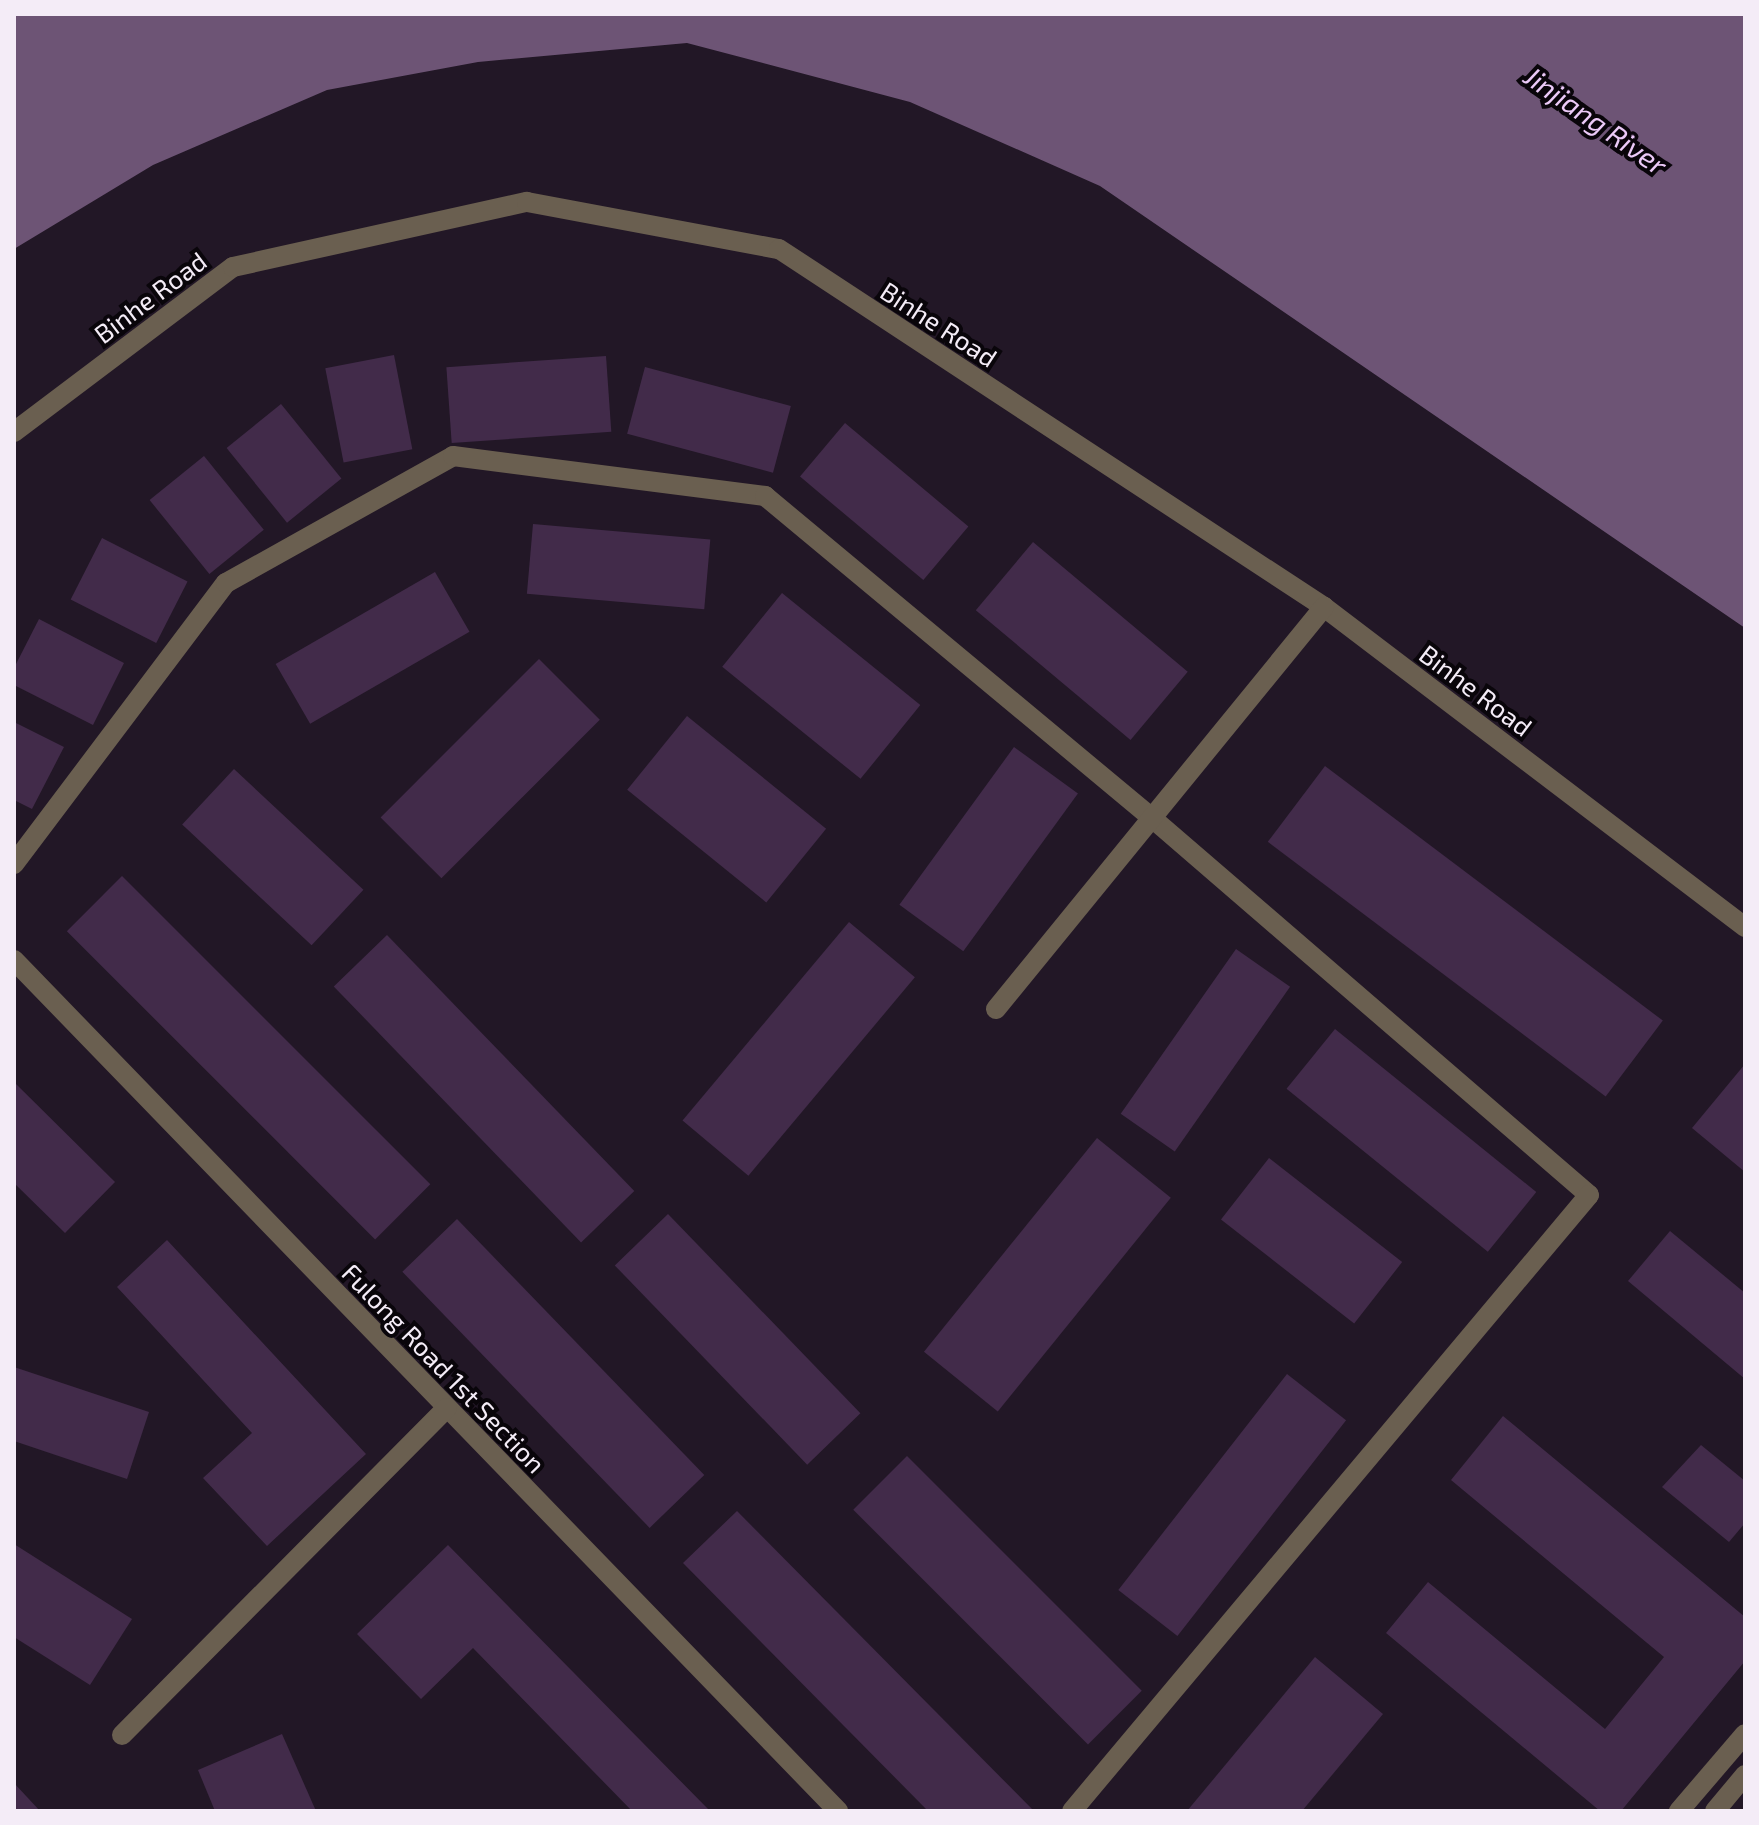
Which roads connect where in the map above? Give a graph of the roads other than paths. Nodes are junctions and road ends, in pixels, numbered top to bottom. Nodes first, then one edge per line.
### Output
1 (14, 432) edge
2 (1324, 607) junction
3 (1152, 818) junction
4 (14, 864) edge
5 (1745, 927) edge
6 (14, 960) edge
7 (996, 1009) dead end
8 (447, 1408) junction
9 (1745, 1734) edge
10 (122, 1735) dead end
11 (1745, 1775) edge
12 (838, 1811) edge
13 (1072, 1811) edge
14 (1679, 1811) edge
15 (1715, 1811) edge

1 - 2 street, Binhe Road
2 - 3 street
2 - 5 street, Binhe Road
3 - 4 street
3 - 7 street
3 - 13 street
6 - 8 street, Fulong Road 1st Section
8 - 10 street
8 - 12 street, Fulong Road 1st Section
9 - 14 street
11 - 15 street

